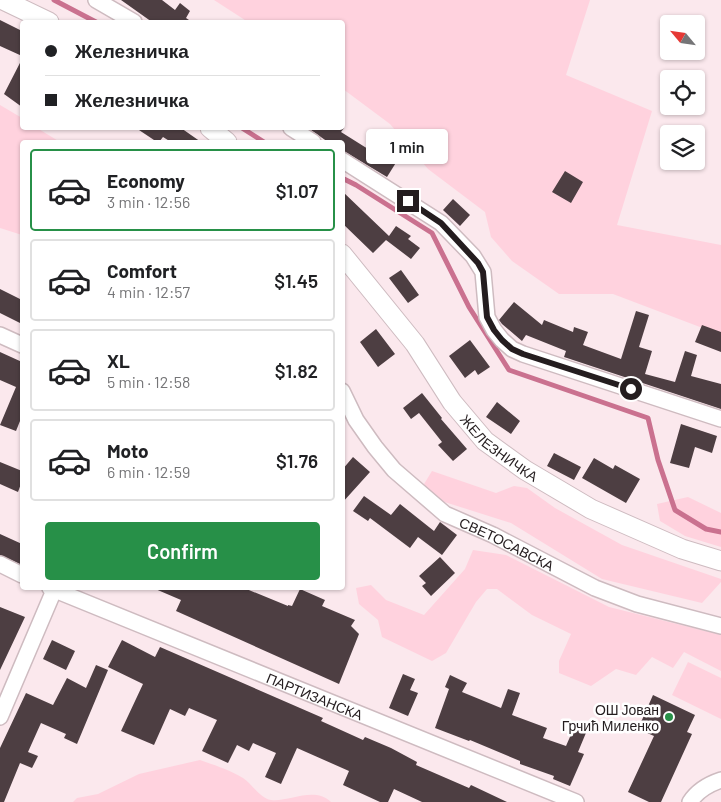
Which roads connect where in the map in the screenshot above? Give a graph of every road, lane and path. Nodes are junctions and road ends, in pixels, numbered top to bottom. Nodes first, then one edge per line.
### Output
1 (2, 0) edge
2 (96, 0) edge
3 (45, 20) edge
4 (131, 20) edge
5 (212, 130) edge
6 (294, 130) edge
7 (225, 140) edge
8 (310, 140) edge
9 (345, 162) edge
10 (345, 258) edge
11 (0, 335) edge
12 (20, 344) edge
13 (345, 397) edge
14 (721, 419) edge
15 (721, 561) edge
16 (0, 564) edge
17 (20, 574) edge
18 (52, 590) edge
19 (58, 590) edge
20 (721, 626) edge
21 (0, 717) edge
22 (721, 780) edge
23 (576, 802) edge
24 (690, 802) edge

1 - 3 street
2 - 4 street
5 - 7 street
6 - 8 street
9 - 14 street
10 - 15 street, ЖЕЛЕЗНИЧКА
11 - 12 street
13 - 20 street, СВЕТОСАВСКА
16 - 17 street
18 - 21 street
19 - 23 street, ПАРТИЗАНСКА
22 - 24 street

